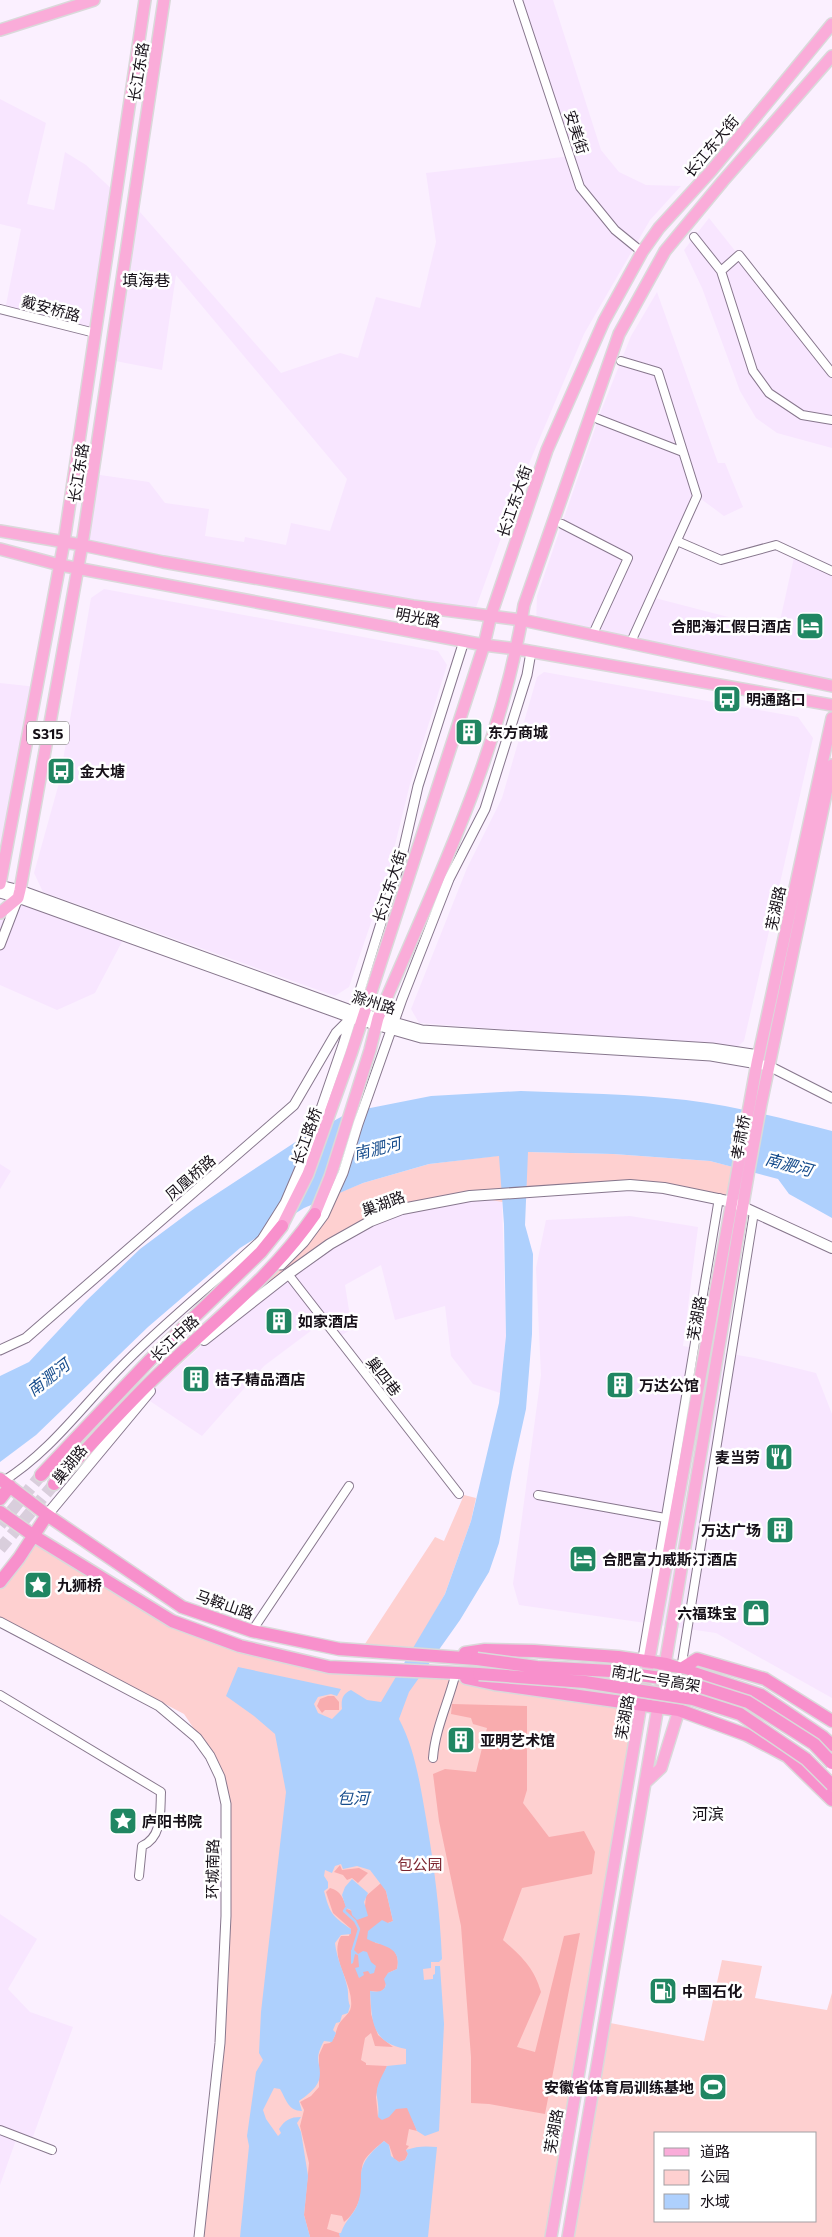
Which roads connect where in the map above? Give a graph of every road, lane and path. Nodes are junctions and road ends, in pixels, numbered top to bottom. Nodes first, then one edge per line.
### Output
1 (94, 0) edge
2 (146, 0) edge
3 (164, 0) edge
4 (518, 0) edge
5 (832, 24) edge
6 (0, 30) edge
7 (832, 56) edge
8 (694, 237) dead end
9 (642, 252) junction
10 (721, 270) junction
11 (0, 309) edge
12 (95, 334) junction
13 (621, 361) dead end
14 (832, 373) edge
15 (598, 419) dead end
16 (832, 420) edge
17 (683, 452) junction
18 (562, 524) dead end
19 (0, 531) edge
20 (677, 541) junction
21 (64, 542) junction
22 (82, 544) junction
23 (0, 549) edge
24 (60, 565) junction
25 (78, 568) junction
26 (832, 572) edge
27 (491, 615) junction
28 (522, 620) junction
29 (592, 636) junction
30 (464, 641) junction
31 (630, 644) junction
32 (484, 645) junction
33 (517, 649) junction
34 (531, 652) junction
35 (832, 686) edge
36 (832, 705) edge
37 (832, 718) edge
38 (832, 765) edge
39 (830, 786) edge
40 (0, 884) edge
41 (0, 893) edge
42 (19, 894) junction
43 (0, 913) edge
44 (0, 946) edge
45 (357, 1016) junction
46 (377, 1022) junction
47 (392, 1026) junction
48 (347, 1049) junction
49 (758, 1059) junction
50 (769, 1066) junction
51 (832, 1098) edge
52 (756, 1104) junction
53 (736, 1173) joint
54 (748, 1175) joint
55 (719, 1198) junction
56 (732, 1202) junction
57 (743, 1207) junction
58 (754, 1212) junction
59 (319, 1214) junction
60 (282, 1226) joint
61 (263, 1238) joint
62 (832, 1248) edge
63 (288, 1274) junction
64 (252, 1296) junction
65 (244, 1308) junction
66 (208, 1329) junction
67 (0, 1350) edge
68 (42, 1474) tunnel mouth
69 (3, 1482) edge
70 (54, 1484) tunnel mouth
71 (350, 1486) dead end
72 (459, 1494) dead end
73 (538, 1495) dead end
74 (0, 1499) edge
75 (0, 1512) edge
76 (47, 1515) junction
77 (665, 1518) junction
78 (34, 1536) junction
79 (0, 1582) edge
80 (0, 1622) edge
81 (252, 1631) junction
82 (440, 1656) junction
83 (477, 1658) joint
84 (646, 1661) junction
85 (666, 1664) junction
86 (681, 1669) junction
87 (439, 1672) junction
88 (455, 1676) junction
89 (0, 1695) edge
90 (641, 1704) junction
91 (659, 1707) junction
92 (679, 1710) junction
93 (832, 1721) edge
94 (832, 1733) edge
95 (832, 1745) edge
96 (433, 1758) dead end
97 (832, 1762) edge
98 (645, 1783) junction
99 (832, 1786) edge
100 (832, 1800) edge
101 (139, 1876) dead end
102 (0, 2130) edge
103 (52, 2150) dead end
104 (200, 2237) edge
105 (550, 2237) edge
106 (568, 2237) edge

1 - 6 main road
2 - 12 main road, 长江东路
3 - 22 main road, 长江东路
4 - 9 street, 安美街
5 - 9 main road, 长江东大街
7 - 28 main road, 长江东大街
8 - 10 street
9 - 27 main road, 长江东大街
10 - 14 street
10 - 16 street
11 - 12 street, 戴安桥路
12 - 21 main road, 长江东路
13 - 17 street
15 - 17 street
17 - 20 street
18 - 29 street
19 - 21 main road, 明光路
20 - 26 street
20 - 31 street
21 - 22 main road, 明光路
21 - 24 main road, 长江东路
22 - 25 main road, 长江东路 / S315
22 - 27 main road, 明光路
23 - 24 main road, 明光路
24 - 25 main road, 明光路
24 - 40 main road, 长江东路 / S315
25 - 30 main road, 明光路
25 - 42 main road, 长江东路 / S315
27 - 28 main road, 明光路
27 - 32 main road, 长江东大街
28 - 29 main road, 明光路
28 - 33 main road, 长江东大街
29 - 31 main road, 明光路
30 - 32 main road, 明光路
30 - 45 street
31 - 35 main road, 明光路
32 - 33 main road, 明光路
32 - 45 main road, 长江东大街
33 - 34 main road, 明光路
33 - 46 main road, 长江东大街
34 - 36 main road, 明光路
34 - 47 street
37 - 49 main road, 芜湖路
38 - 39 main road, 芜湖路
39 - 50 main road, 芜湖路
40 - 42 street, 滁州路
41 - 42 street, 滁州路
42 - 43 main road
42 - 44 street, 长江东路
42 - 45 street, 滁州路
45 - 46 street, 滁州路
45 - 48 main road, 长江东大街
45 - 67 street, 凤凰桥路
46 - 47 street, 滁州路
46 - 59 main road, 长江东大街
47 - 49 street, 滁州路
47 - 59 street
48 - 60 main road, 长江路桥
48 - 61 street
49 - 50 street, 滁州路
49 - 52 main road, 芜湖路
50 - 51 street, 滁州路
50 - 52 main road, 芜湖路
52 - 53 main road, 孝肃桥
52 - 54 main road, 孝肃桥
53 - 56 main road, 芜湖路
54 - 57 main road, 芜湖路
55 - 56 main road, 巢湖路
55 - 63 main road, 巢湖路
55 - 77 street
56 - 57 main road, 巢湖路
56 - 84 main road, 芜湖路
57 - 58 main road, 巢湖路
57 - 85 main road, 芜湖路
58 - 62 main road, 巢湖路
58 - 86 street
59 - 64 street
59 - 66 highway, 长江中路
60 - 68 highway, 长江中路
61 - 69 street
63 - 64 street
63 - 65 main road, 巢湖路
63 - 72 street, 巢四巷
64 - 65 street
64 - 66 street
65 - 76 main road, 巢湖路
66 - 70 highway, 长江中路
69 - 74 highway
69 - 76 highway, 马鞍山路
71 - 81 street
73 - 77 street
75 - 78 highway
76 - 78 highway
76 - 81 highway, 马鞍山路
77 - 84 street
78 - 79 highway
78 - 87 highway
80 - 104 street, 环城南路
81 - 82 highway, 马鞍山路
82 - 83 highway, 马鞍山路
82 - 84 highway
83 - 97 highway, 南北一号高架, bridge
84 - 85 highway
84 - 90 main road, 芜湖路
85 - 86 highway
85 - 91 main road, 芜湖路
86 - 93 highway
86 - 94 highway
86 - 95 highway
87 - 88 highway
87 - 99 highway, 南北一号高架, bridge
88 - 90 highway
88 - 96 street
89 - 101 street
90 - 91 highway
90 - 105 main road, 芜湖路
91 - 92 highway
91 - 98 main road, 芜湖路
92 - 98 main road
92 - 100 highway
98 - 106 main road, 芜湖路
102 - 103 street

